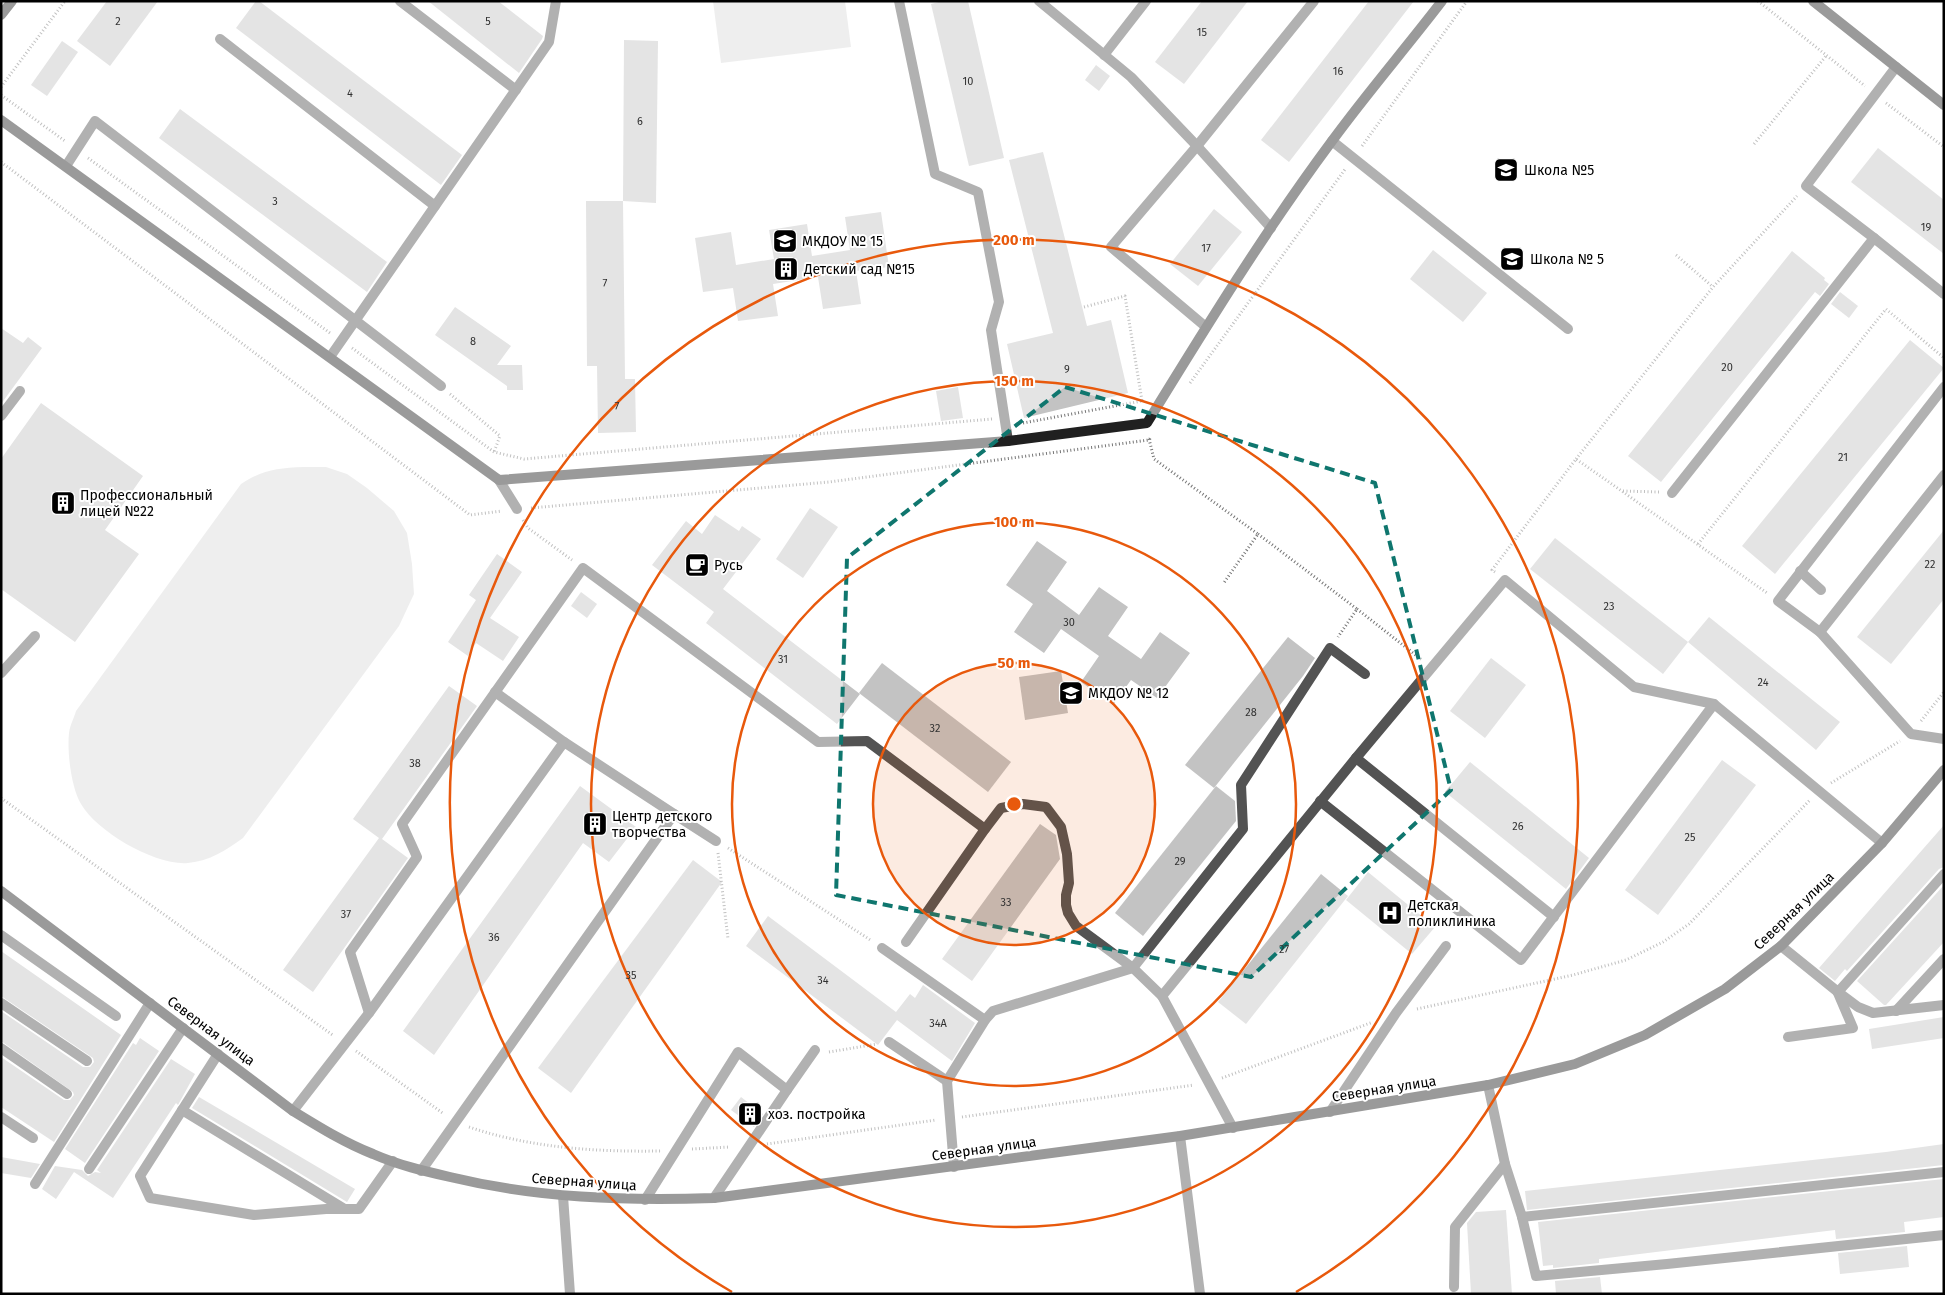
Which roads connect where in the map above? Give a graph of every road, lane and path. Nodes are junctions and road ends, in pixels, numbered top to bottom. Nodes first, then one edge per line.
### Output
1 (12, 1) edge
2 (65, 1) edge
3 (400, 1) edge
4 (556, 1) edge
5 (899, 1) edge
6 (1039, 1) edge
7 (1146, 1) edge
8 (1314, 1) edge
9 (1442, 1) edge
10 (1467, 1) edge
11 (1758, 1) edge
12 (1813, 1) edge
13 (1, 15) edge
14 (220, 39) dead end
15 (1104, 55) junction
16 (1826, 56) junction
17 (1896, 67) junction
18 (1, 87) edge
19 (516, 90) junction
20 (1, 94) edge
21 (1876, 94) junction
22 (1944, 105) edge
23 (1, 120) edge
24 (1332, 141) junction
25 (1754, 144) dead end
26 (1197, 146) junction
27 (1944, 147) edge
28 (76, 149) junction
29 (1353, 158) junction
30 (1, 162) edge
31 (66, 166) junction
32 (1806, 186) junction
33 (435, 206) junction
34 (1271, 228) junction
35 (1874, 238) junction
36 (1676, 255) dead end
37 (1713, 287) junction
38 (1944, 294) edge
39 (1084, 307) dead end
40 (356, 320) junction
41 (1206, 327) junction
42 (1568, 329) dead end
43 (342, 341) junction
44 (330, 357) junction
45 (1944, 358) edge
46 (1190, 384) dead end
47 (442, 386) joint
48 (1944, 387) edge
49 (20, 391) dead end
50 (1142, 401) junction
51 (1, 416) edge
52 (1005, 423) junction
53 (1147, 423) junction
54 (1155, 432) dead end
55 (1149, 440) junction
56 (1008, 441) junction
57 (494, 452) junction
58 (1576, 459) junction
59 (1944, 475) edge
60 (499, 480) junction
61 (1623, 491) junction
62 (1672, 493) joint
63 (517, 509) junction
64 (528, 528) dead end
65 (1258, 534) junction
66 (1698, 544) junction
67 (583, 568) junction
68 (1800, 571) junction
69 (1506, 580) junction
70 (1223, 584) dead end
71 (1821, 590) dead end
72 (1778, 601) junction
73 (1357, 609) junction
74 (1820, 632) junction
75 (36, 636) dead end
76 (1330, 648) junction
77 (1430, 667) junction
78 (1, 673) edge
79 (1365, 674) dead end
80 (495, 692) junction
81 (1714, 704) junction
82 (1944, 739) edge
83 (564, 742) junction
84 (1356, 758) junction
85 (1944, 770) edge
86 (1320, 801) junction
87 (674, 814) junction
88 (985, 829) junction
89 (716, 841) junction
90 (1882, 843) junction
91 (1944, 874) edge
92 (2, 894) edge
93 (1554, 917) junction
94 (1, 936) edge
95 (728, 939) dead end
96 (906, 942) dead end
97 (1446, 946) dead end
98 (1782, 946) junction
99 (882, 948) joint
100 (1944, 959) edge
101 (1134, 968) junction
102 (1838, 992) junction
103 (1162, 996) junction
104 (1, 1003) edge
105 (150, 1003) junction
106 (1944, 1005) edge
107 (1896, 1011) junction
108 (369, 1013) junction
109 (116, 1016) dead end
110 (985, 1020) junction
111 (183, 1028) junction
112 (1788, 1037) dead end
113 (888, 1042) joint
114 (1, 1048) edge
115 (814, 1050) joint
116 (218, 1054) junction
117 (86, 1061) dead end
118 (947, 1081) junction
119 (1488, 1085) junction
120 (787, 1090) junction
121 (67, 1094) dead end
122 (182, 1110) junction
123 (293, 1111) junction
124 (1330, 1112) junction
125 (1, 1117) edge
126 (1233, 1128) junction
127 (1180, 1136) junction
128 (33, 1138) dead end
129 (393, 1161) junction
130 (1505, 1164) junction
131 (954, 1166) junction
132 (89, 1169) dead end
133 (421, 1171) junction
134 (1944, 1172) edge
135 (35, 1184) dead end
136 (563, 1196) junction
137 (714, 1198) junction
138 (645, 1200) junction
139 (343, 1208) junction
140 (1522, 1217) junction
141 (1944, 1235) edge
142 (1454, 1287) dead end
143 (570, 1294) edge
144 (1200, 1294) edge

1 - 13 street
2 - 18 path
3 - 19 lane
4 - 19 lane
5 - 52 lane
6 - 15 lane
7 - 15 lane
8 - 26 lane
9 - 24 street
10 - 29 path
11 - 16 path
12 - 17 street
14 - 33 lane
15 - 26 lane
16 - 21 path
16 - 25 path
17 - 21 lane
17 - 22 street
19 - 33 lane
20 - 28 path
21 - 27 path
21 - 32 lane
23 - 31 street
24 - 29 lane
24 - 34 street
26 - 34 lane
26 - 41 lane
28 - 31 lane
28 - 40 lane
28 - 43 path
29 - 42 lane
29 - 46 path
30 - 63 path
31 - 44 street
32 - 35 lane
32 - 37 path
33 - 40 lane
34 - 41 street
35 - 38 lane
35 - 62 lane
36 - 37 path
37 - 58 path
39 - 50 path
40 - 43 lane
40 - 47 lane
41 - 53 street
43 - 44 lane
43 - 57 path
44 - 60 street
45 - 66 path
47 - 57 path
48 - 68 lane
49 - 51 lane
50 - 52 path
50 - 53 path
52 - 56 lane
52 - 57 path
53 - 55 path
53 - 56 street
54 - 55 path
55 - 63 path
55 - 65 path
56 - 60 street
58 - 61 path
58 - 69 path
59 - 74 lane
60 - 63 lane
61 - 62 path
61 - 66 path
64 - 67 path
65 - 70 path
65 - 73 path
66 - 72 path
67 - 80 lane
67 - 88 lane
68 - 71 lane
68 - 72 lane
69 - 77 lane
69 - 81 lane
72 - 74 lane
73 - 76 path
73 - 77 path
74 - 82 lane
75 - 78 lane
76 - 79 lane
76 - 101 lane
77 - 84 lane
80 - 83 lane
80 - 108 lane
81 - 90 lane
81 - 93 lane
83 - 87 lane
83 - 108 lane
84 - 86 lane
84 - 93 lane
85 - 90 street, Северная улица
86 - 93 lane
86 - 103 lane
87 - 89 lane
87 - 133 lane
88 - 96 lane
88 - 101 lane
89 - 95 path
89 - 99 path
90 - 98 street, Северная улица
91 - 102 lane
92 - 105 street, Северная улица
94 - 109 lane
97 - 124 lane
98 - 102 lane
98 - 119 street, Северная улица
99 - 110 lane
100 - 107 lane
101 - 103 lane
101 - 110 lane
102 - 107 lane
102 - 112 lane
103 - 126 lane
104 - 117 lane
105 - 111 street, Северная улица
105 - 135 lane
106 - 107 lane
108 - 123 lane
110 - 118 lane
111 - 116 street, Северная улица
111 - 132 lane
113 - 115 path
113 - 118 lane
114 - 121 lane
115 - 120 lane
116 - 122 lane
116 - 123 street, Северная улица
118 - 131 lane
119 - 124 street, Северная улица
119 - 130 lane
120 - 137 lane
120 - 138 lane
122 - 139 lane
122 - 139 lane
123 - 129 street, Северная улица
124 - 126 street, Северная улица
125 - 128 lane
126 - 127 street, Северная улица
127 - 131 street, Северная улица
127 - 144 lane
129 - 133 street, Северная улица
129 - 139 lane
130 - 140 lane
130 - 142 lane
131 - 137 street, Северная улица
133 - 136 street, Северная улица
134 - 140 lane
136 - 138 street, Северная улица
136 - 143 lane
137 - 138 street, Северная улица
140 - 141 lane

